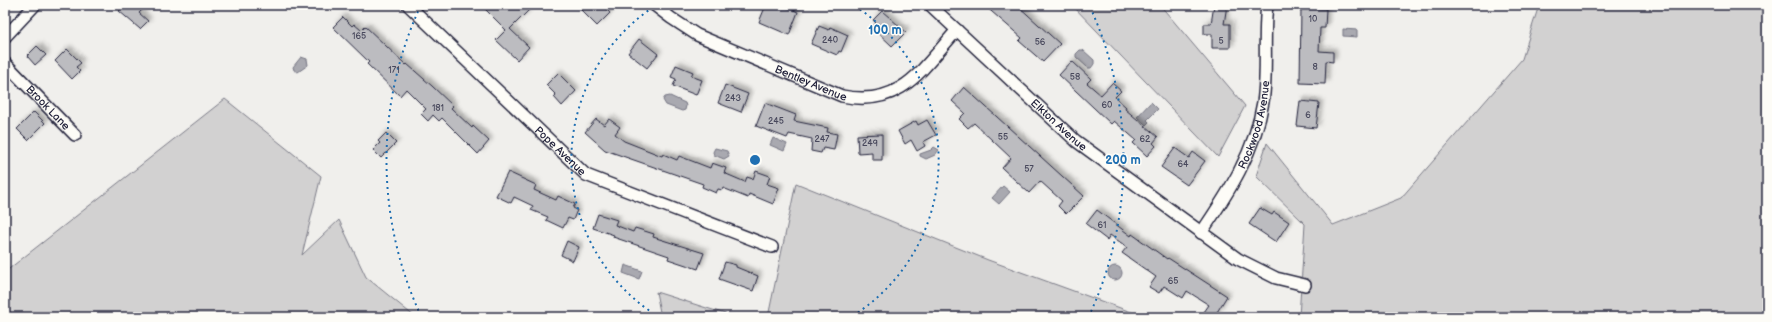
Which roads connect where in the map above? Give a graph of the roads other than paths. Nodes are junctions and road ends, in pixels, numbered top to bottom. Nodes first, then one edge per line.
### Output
1 (35, 5) edge
2 (408, 5) edge
3 (654, 5) edge
4 (930, 5) edge
5 (1267, 5) edge
6 (957, 30) junction
7 (5, 36) edge
8 (5, 63) edge
9 (75, 135) dead end
10 (1201, 233) junction
11 (772, 247) dead end
12 (1305, 286) dead end

1 - 7 street
2 - 11 street, Pope Avenue
3 - 6 street, Bentley Avenue
4 - 6 street, Elkton Avenue
5 - 10 street, Rockwood Avenue
6 - 10 street, Elkton Avenue
8 - 9 street, Brook Lane
10 - 12 street, Elkton Avenue

